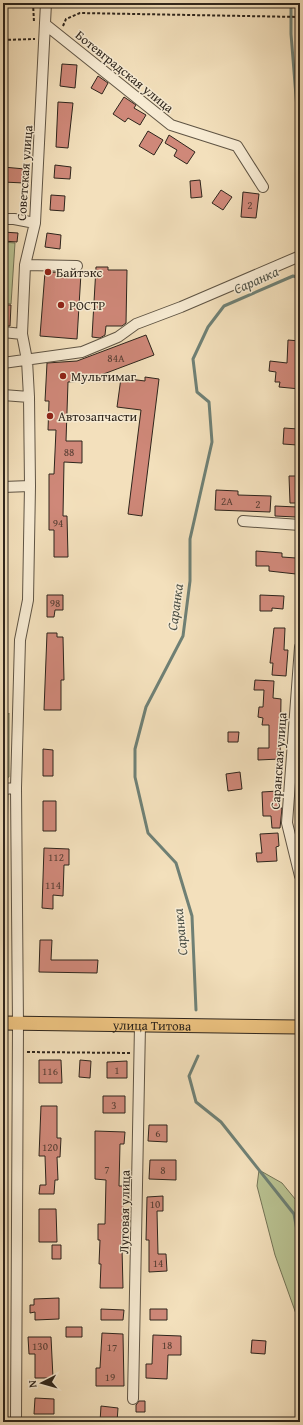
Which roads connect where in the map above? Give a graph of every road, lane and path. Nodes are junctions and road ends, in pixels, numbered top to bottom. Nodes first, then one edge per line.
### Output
1 (34, 3) edge
2 (46, 3) edge
3 (80, 13) dead end
4 (300, 18) edge
5 (34, 25) dead end
6 (46, 25) junction
7 (35, 32) dead end
8 (3, 40) edge
9 (263, 187) dead end
10 (3, 216) edge
11 (3, 219) edge
12 (14, 219) junction
13 (35, 223) junction
14 (300, 256) edge
15 (25, 265) junction
16 (77, 266) dead end
17 (3, 332) edge
18 (22, 334) junction
19 (27, 360) junction
20 (3, 363) edge
21 (3, 395) edge
22 (29, 397) junction
23 (30, 486) junction
24 (3, 487) edge
25 (243, 521) dead end
26 (300, 525) edge
27 (300, 647) edge
28 (296, 749) edge
29 (16, 788) junction
30 (3, 789) edge
31 (300, 876) edge
32 (3, 1024) edge
33 (18, 1024) junction
34 (140, 1025) junction
35 (300, 1027) edge
36 (17, 1052) junction
37 (140, 1053) junction
38 (133, 1399) dead end
39 (16, 1422) edge

1 - 5 path
2 - 6 street, Советская улица
3 - 4 path
6 - 9 street, Ботевградская улица
6 - 13 street, Советская улица
7 - 8 path
10 - 12 street
11 - 12 street
12 - 13 street
13 - 15 street, Советская улица
14 - 19 street
15 - 16 street
15 - 18 street, Советская улица
17 - 18 street
18 - 19 street, Советская улица
19 - 20 street
19 - 22 street, Советская улица
21 - 22 street
22 - 23 street, Советская улица
23 - 24 street
23 - 29 street, Советская улица
25 - 26 street
27 - 28 street, Саранская улица
28 - 31 street, Саранская улица
29 - 30 street
29 - 33 street, Советская улица
32 - 33 main road, улица Титова
33 - 34 main road, улица Титова
33 - 36 street, Советская улица
34 - 35 main road, улица Титова
34 - 37 street, Луговая улица
36 - 37 path
36 - 39 street, Советская улица
37 - 38 street, Луговая улица

